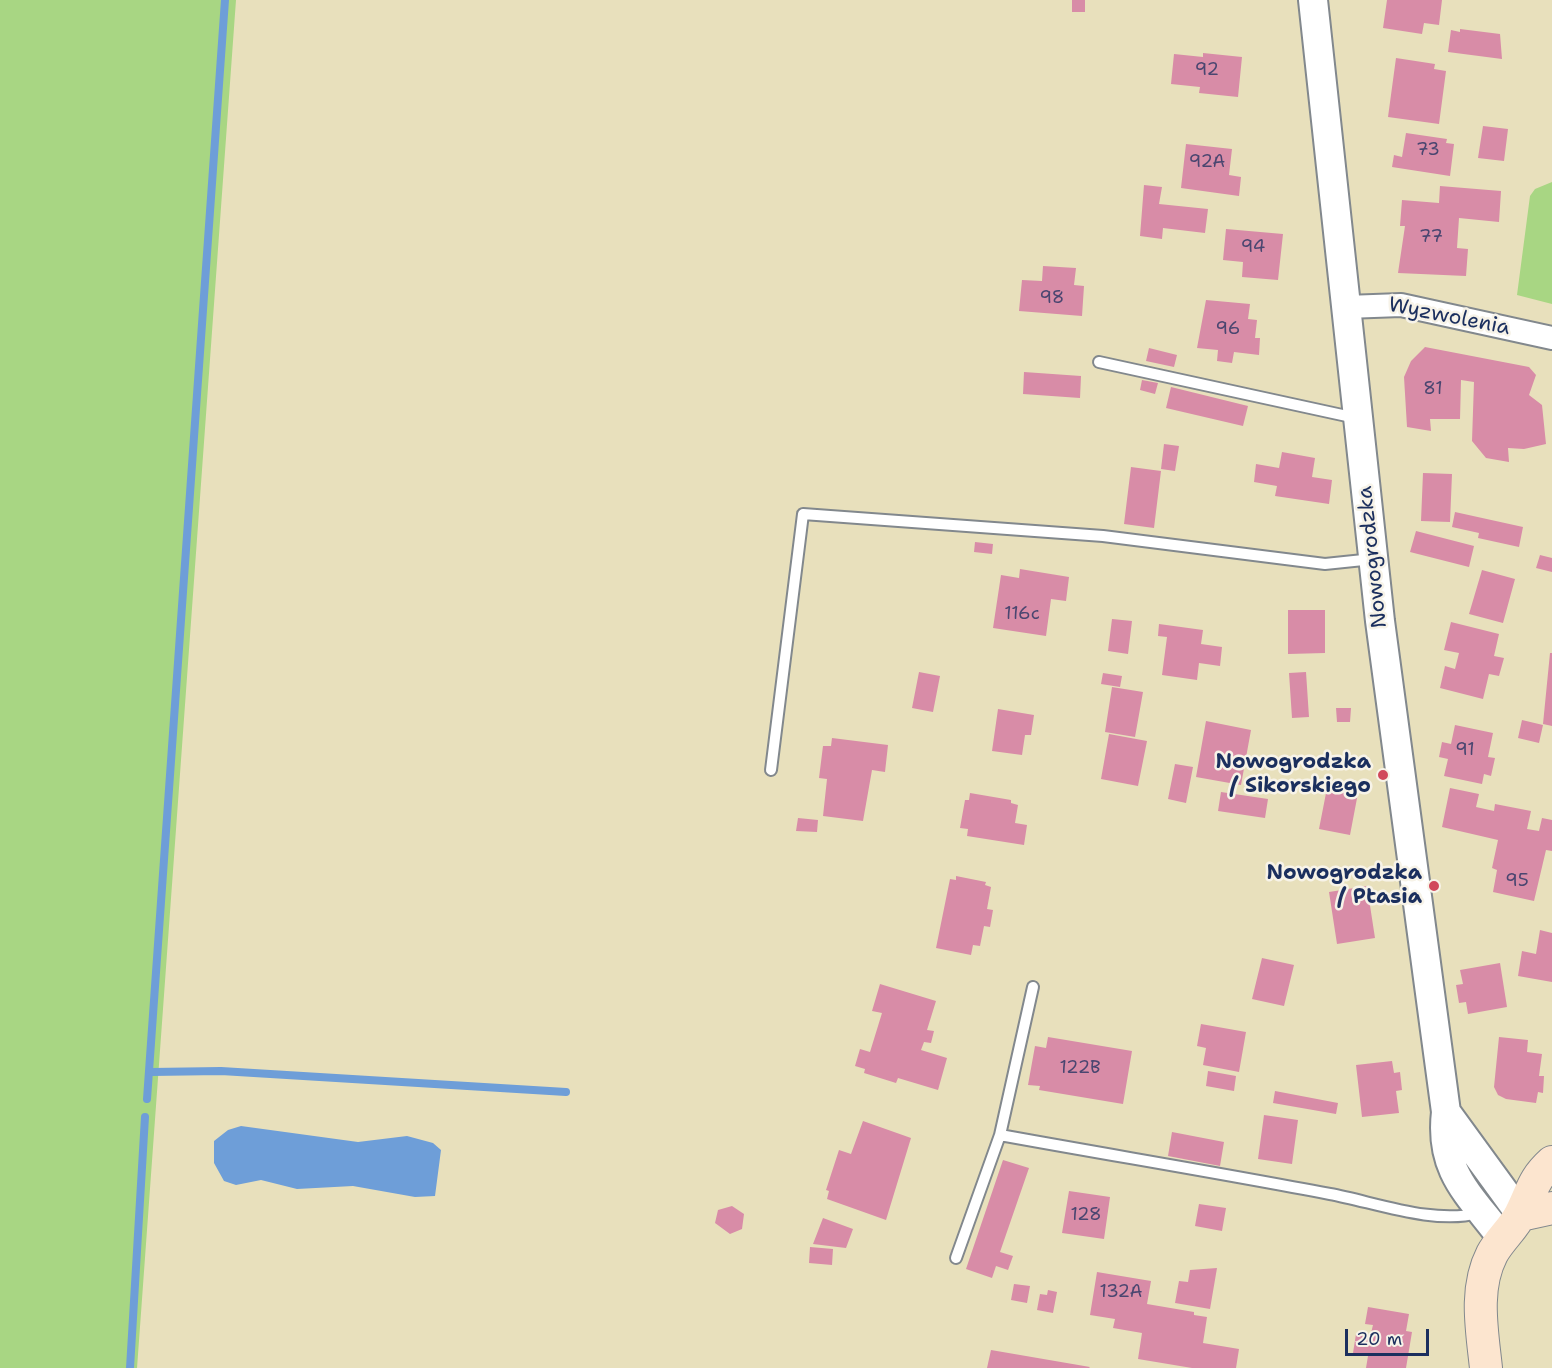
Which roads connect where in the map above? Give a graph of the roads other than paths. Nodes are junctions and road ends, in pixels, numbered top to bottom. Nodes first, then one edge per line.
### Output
1 (1313, 0) edge
2 (1346, 307) junction
3 (1552, 338) edge
4 (1098, 362) dead end
5 (1358, 419) junction
6 (1373, 559) junction
7 (771, 770) dead end
8 (1033, 987) dead end
9 (1446, 1112) junction
10 (1000, 1135) junction
11 (1552, 1162) edge
12 (1552, 1208) edge
13 (1482, 1211) junction
14 (1511, 1226) junction
15 (956, 1258) dead end
16 (1486, 1368) edge

1 - 2 street, Nowogrodzka
2 - 3 street, Wyzwolenia
2 - 5 street, Nowogrodzka
4 - 5 lane
5 - 6 street, Nowogrodzka
6 - 7 lane
6 - 9 street, Nowogrodzka
8 - 10 lane
9 - 13 street, Nowogrodzka
9 - 14 street, Nowogrodzka
10 - 13 lane
10 - 15 lane
11 - 14 main road
12 - 14 main road
13 - 14 street, Nowogrodzka
14 - 16 main road

